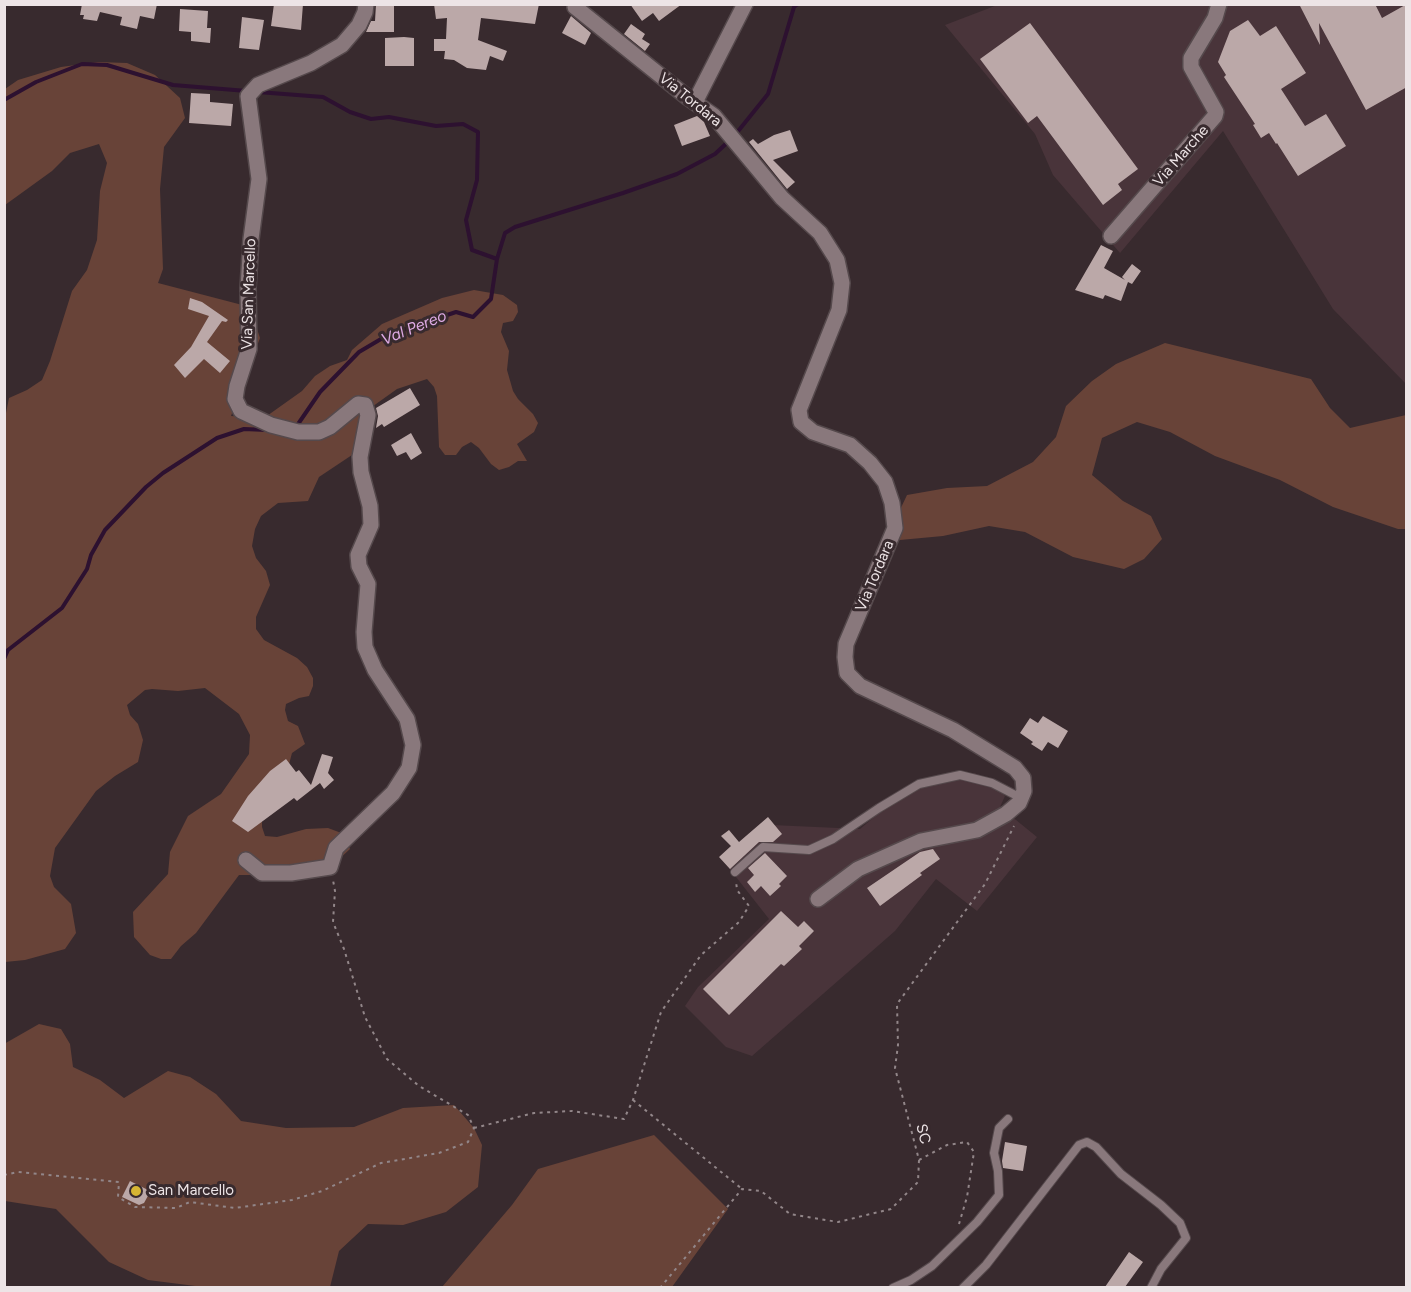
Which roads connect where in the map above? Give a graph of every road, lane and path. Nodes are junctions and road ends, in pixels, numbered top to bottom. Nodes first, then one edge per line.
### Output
1 (366, 4) edge
2 (745, 4) edge
3 (1220, 4) edge
4 (572, 5) edge
5 (695, 102) junction
6 (1110, 236) dead end
7 (1020, 800) junction
8 (246, 860) dead end
9 (330, 867) junction
10 (735, 872) joint
11 (818, 899) dead end
12 (633, 1100) junction
13 (1008, 1119) dead end
14 (474, 1128) junction
15 (919, 1160) junction
16 (4, 1175) edge
17 (742, 1189) junction
18 (956, 1243) junction
19 (660, 1287) edge
20 (893, 1287) edge
21 (963, 1287) edge
22 (1151, 1287) edge

1 - 9 street, Via San Marcello
2 - 5 street
3 - 6 street, Via Marche
4 - 5 street, Via Tordara
5 - 7 street, Via Tordara
7 - 10 lane
7 - 11 street
7 - 15 path, SC
8 - 9 street
9 - 14 path
10 - 12 path
12 - 14 path
12 - 17 path
13 - 18 lane
14 - 16 path
15 - 17 path, SC
15 - 18 path
17 - 19 path
18 - 20 lane
21 - 22 lane

